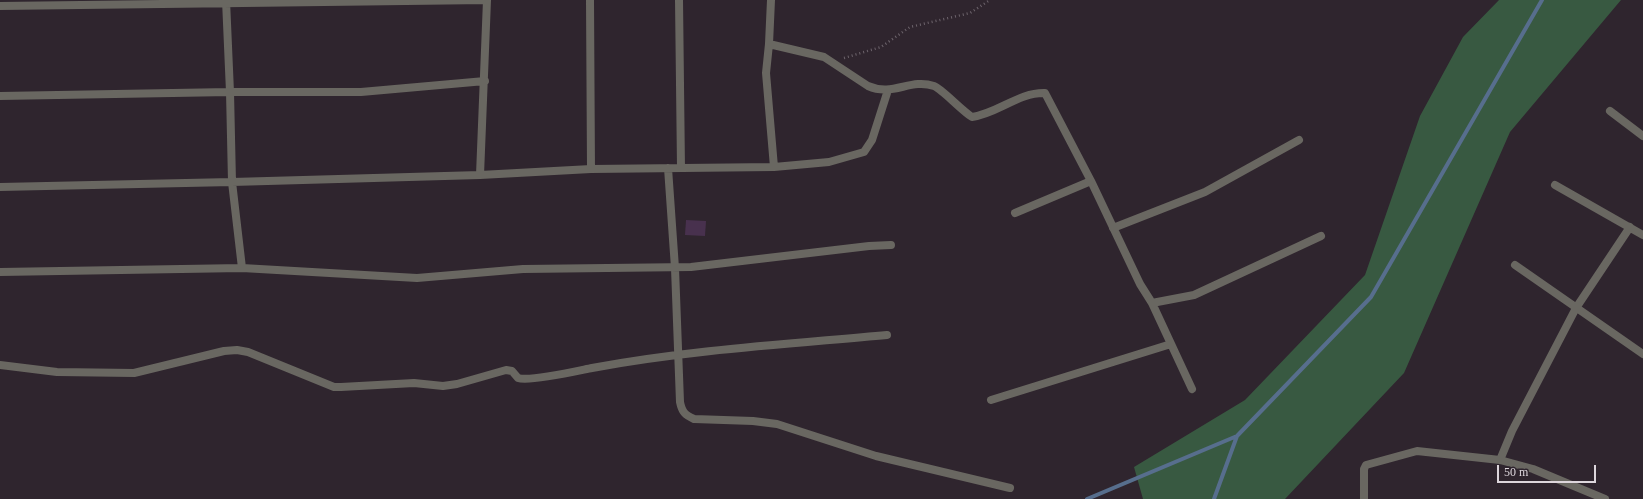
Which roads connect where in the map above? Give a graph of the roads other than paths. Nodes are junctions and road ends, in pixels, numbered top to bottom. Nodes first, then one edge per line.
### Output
1 (488, 0) edge
2 (590, 0) edge
3 (679, 0) edge
4 (771, 0) edge
5 (226, 2) edge
6 (0, 6) edge
7 (769, 44) junction
8 (485, 80) junction
9 (888, 90) junction
10 (230, 92) junction
11 (0, 96) edge
12 (1610, 111) dead end
13 (1643, 136) edge
14 (1299, 140) dead end
15 (774, 167) junction
16 (668, 168) junction
17 (681, 168) junction
18 (591, 169) junction
19 (480, 175) junction
20 (1090, 181) junction
21 (232, 182) junction
22 (1555, 185) dead end
23 (0, 187) edge
24 (1015, 213) dead end
25 (1630, 227) junction
26 (1114, 228) junction
27 (1643, 235) edge
28 (1321, 236) dead end
29 (892, 245) dead end
30 (1515, 265) dead end
31 (242, 268) junction
32 (674, 268) junction
33 (0, 272) edge
34 (1152, 302) junction
35 (1576, 308) junction
36 (887, 335) dead end
37 (1171, 344) junction
38 (1643, 354) edge
39 (679, 355) junction
40 (0, 365) edge
41 (1192, 389) dead end
42 (990, 400) dead end
43 (1500, 460) junction
44 (1010, 488) dead end
45 (1364, 499) edge
46 (1605, 499) edge

1 - 5 street
1 - 8 street
2 - 18 street
3 - 17 street
4 - 7 street
5 - 6 street
5 - 10 street
7 - 9 street
7 - 15 street
8 - 10 street
8 - 19 street
9 - 15 street
9 - 20 street
10 - 11 street
10 - 21 street
12 - 13 street
14 - 26 street
15 - 17 street
16 - 17 street
16 - 18 street
16 - 32 street
18 - 19 street
19 - 21 street
20 - 24 street
20 - 26 street
21 - 23 street
21 - 31 street
22 - 25 street
25 - 27 street
25 - 35 street
26 - 34 street
28 - 34 street
29 - 32 street
30 - 35 street
31 - 32 street
31 - 33 street
32 - 39 street
34 - 37 street
35 - 38 street
35 - 43 street
36 - 39 street
37 - 41 street
37 - 42 street
39 - 40 street
39 - 44 street
43 - 45 street
43 - 46 street

